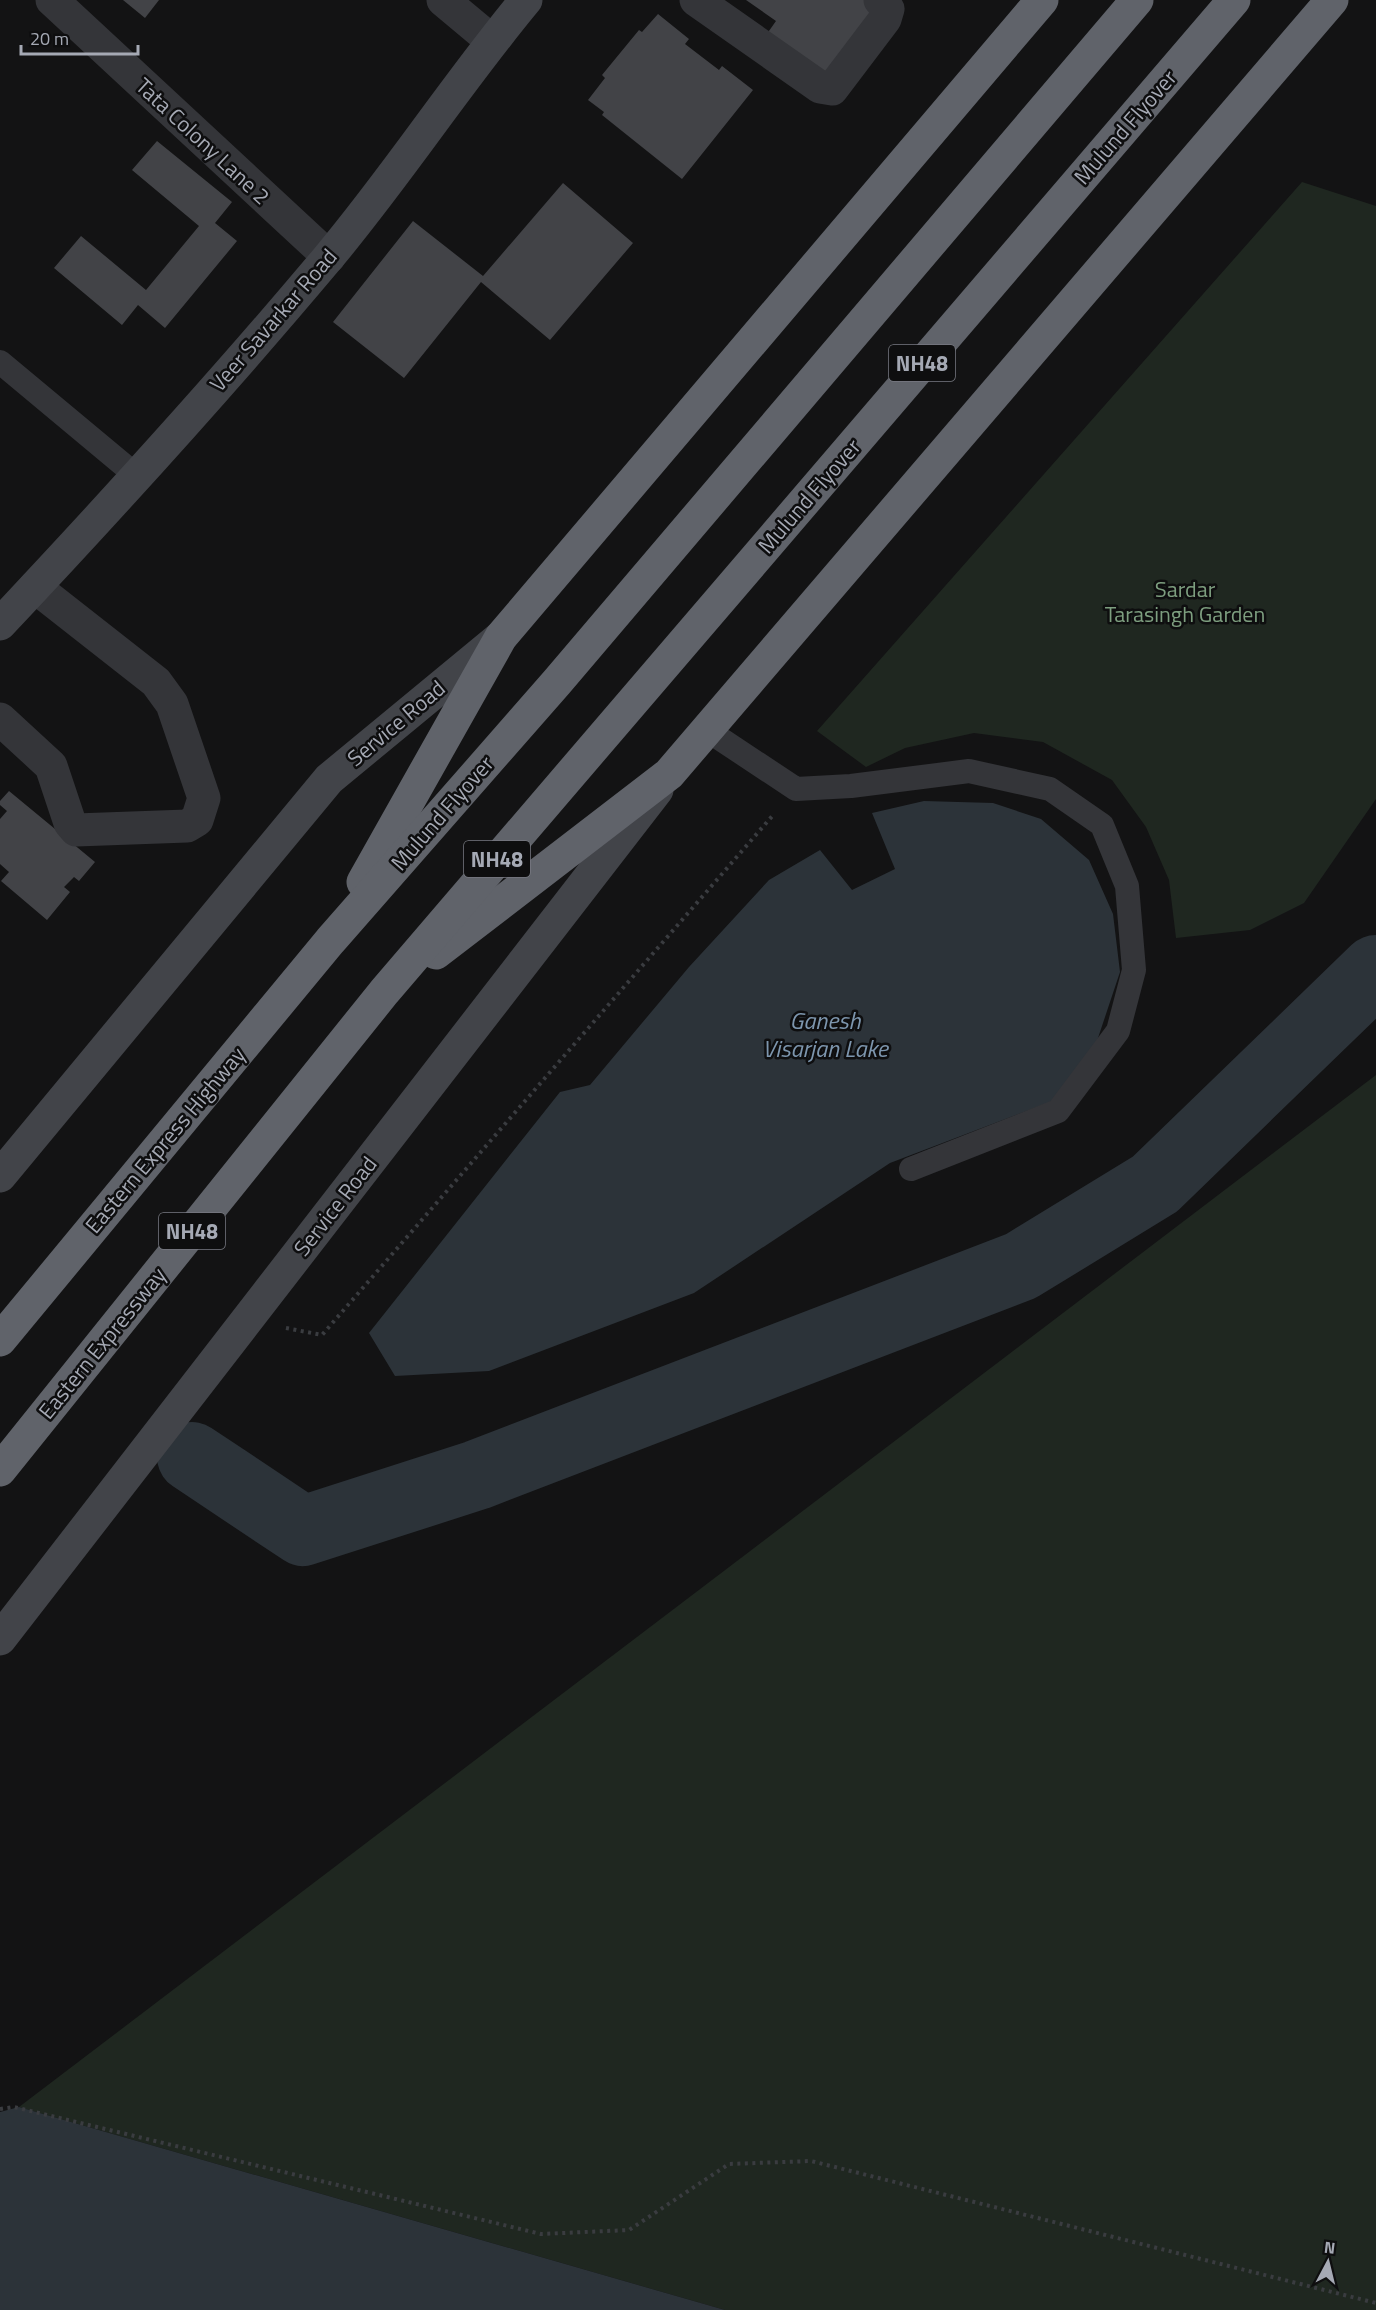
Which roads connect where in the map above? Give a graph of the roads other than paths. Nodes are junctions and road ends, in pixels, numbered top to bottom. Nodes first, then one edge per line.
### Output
1 (52, 0) edge
2 (443, 0) edge
3 (526, 0) edge
4 (696, 0) edge
5 (880, 0) edge
6 (1042, 0) edge
7 (1137, 0) edge
8 (1234, 0) edge
9 (1332, 0) edge
10 (492, 41) junction
11 (329, 257) junction
12 (0, 362) edge
13 (138, 477) junction
14 (35, 587) junction
15 (0, 624) edge
16 (501, 637) junction
17 (0, 719) edge
18 (707, 730) junction
19 (669, 774) junction
20 (330, 941) junction
21 (384, 992) junction
22 (911, 1169) dead end
23 (0, 1176) edge
24 (0, 1340) edge
25 (0, 1470) edge
26 (0, 1639) edge

1 - 11 street, Tata Colony Lane 2
2 - 10 street
3 - 10 street, Veer Savarkar Road
4 - 5 street
6 - 16 highway
7 - 20 highway, Mulund Flyover
8 - 21 highway, Mulund Flyover / NH48
9 - 18 highway
10 - 11 street, Veer Savarkar Road
11 - 13 street, Veer Savarkar Road
12 - 13 lane
13 - 14 street, Veer Savarkar Road
14 - 15 street, Veer Savarkar Road
14 - 17 street
16 - 20 highway
16 - 23 street, Service Road
18 - 19 highway
18 - 22 lane
19 - 21 highway
19 - 26 street, Service Road
20 - 24 highway, Eastern Express Highway
21 - 25 highway, Eastern Expressway / NH48

